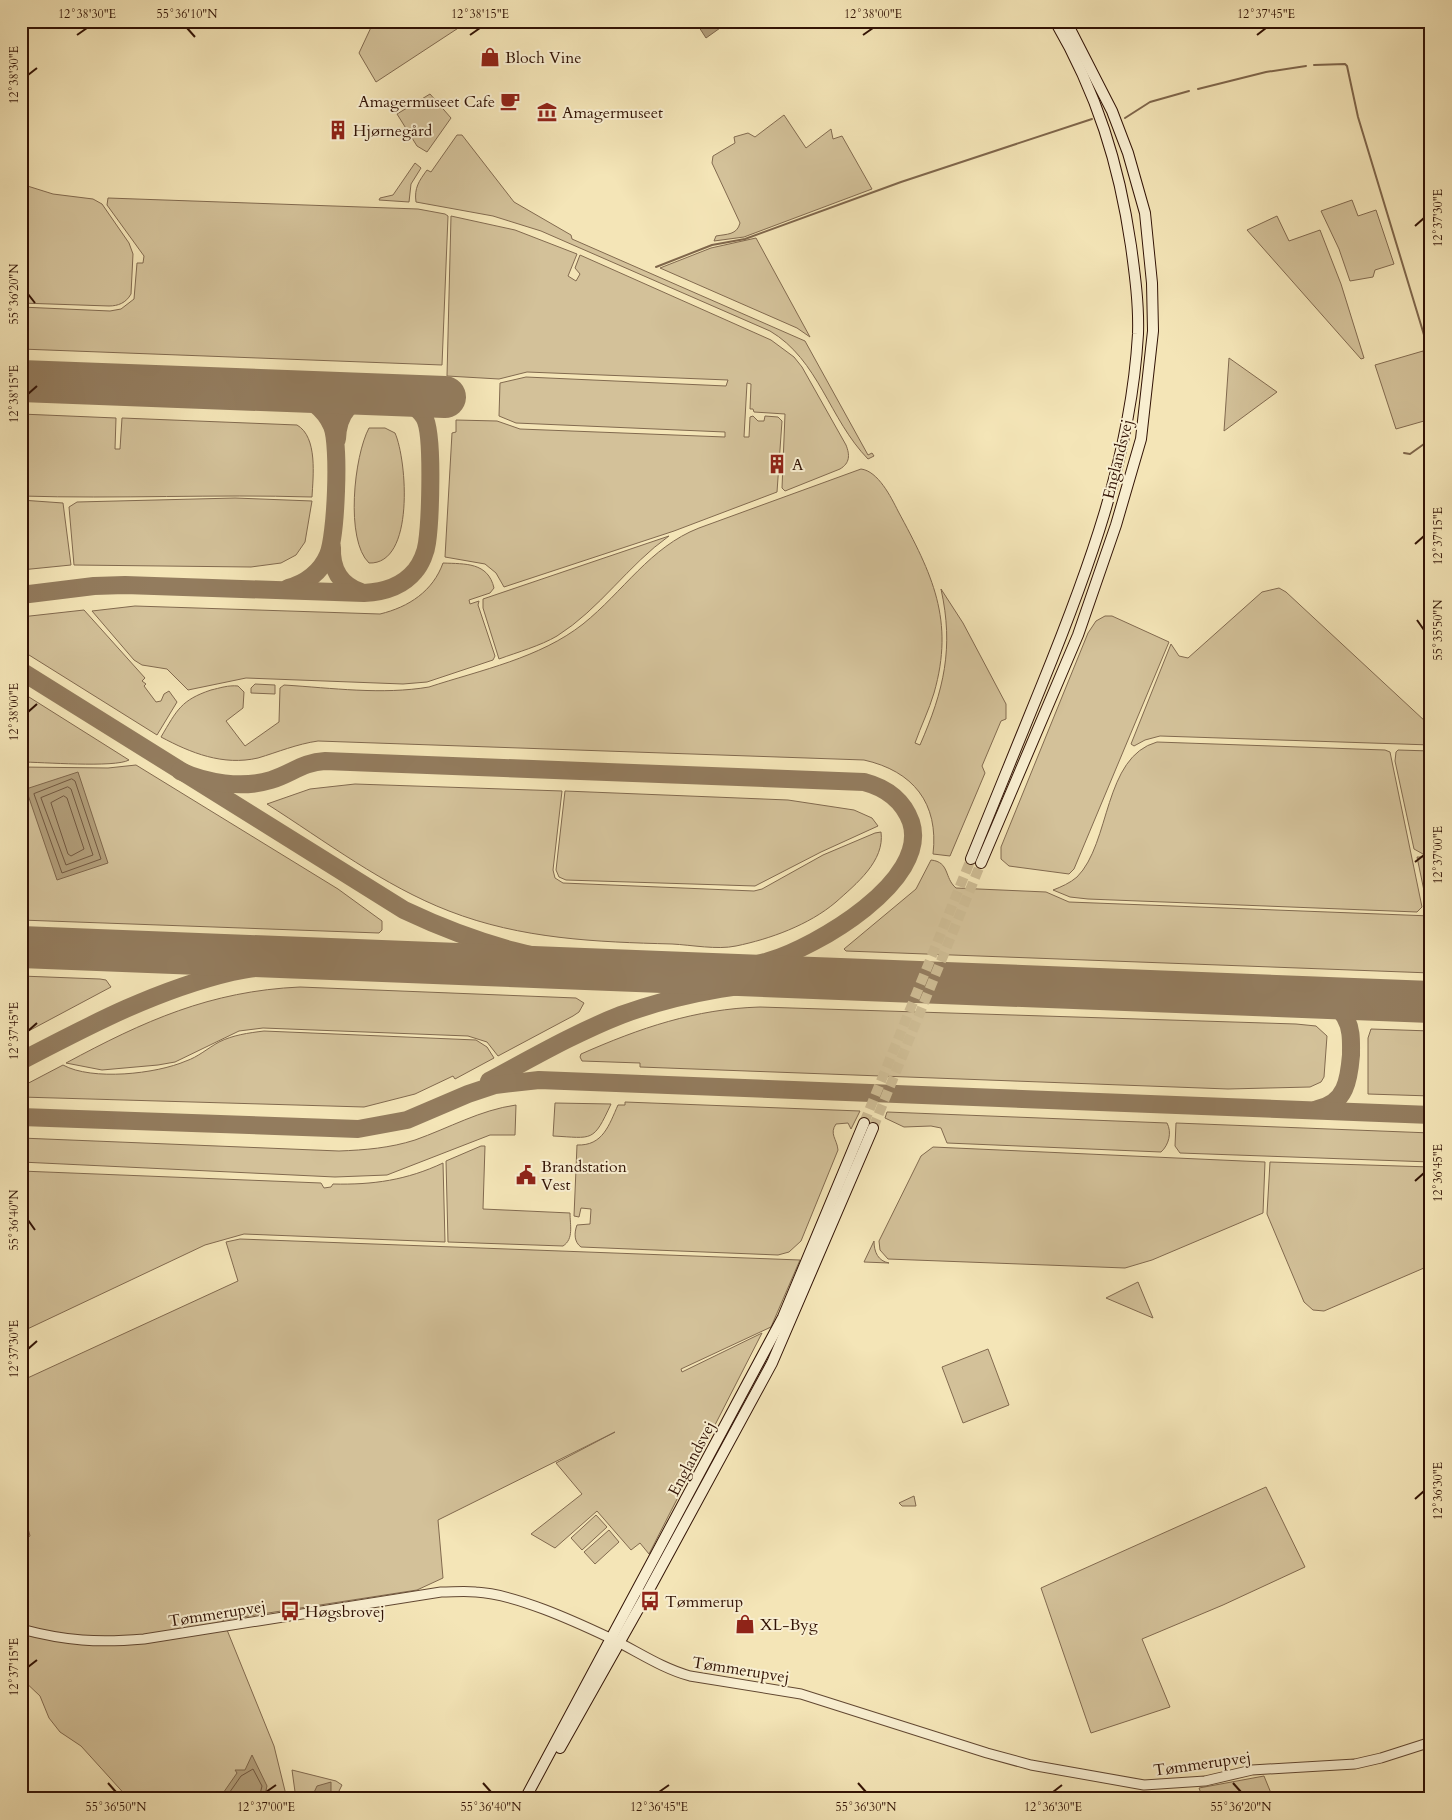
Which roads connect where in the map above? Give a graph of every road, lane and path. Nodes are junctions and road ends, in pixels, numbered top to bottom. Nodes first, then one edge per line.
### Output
1 (1055, 21) edge
2 (1066, 21) edge
3 (869, 1126) tunnel mouth
4 (21, 1629) edge
5 (615, 1641) junction
6 (1431, 1742) edge
7 (525, 1799) edge
8 (531, 1799) edge

1 - 2 main road, Englandsvej
3 - 5 main road, Englandsvej
4 - 5 street, Tømmerupvej
5 - 6 street, Tømmerupvej
5 - 7 main road, Englandsvej
5 - 8 main road, Englandsvej

